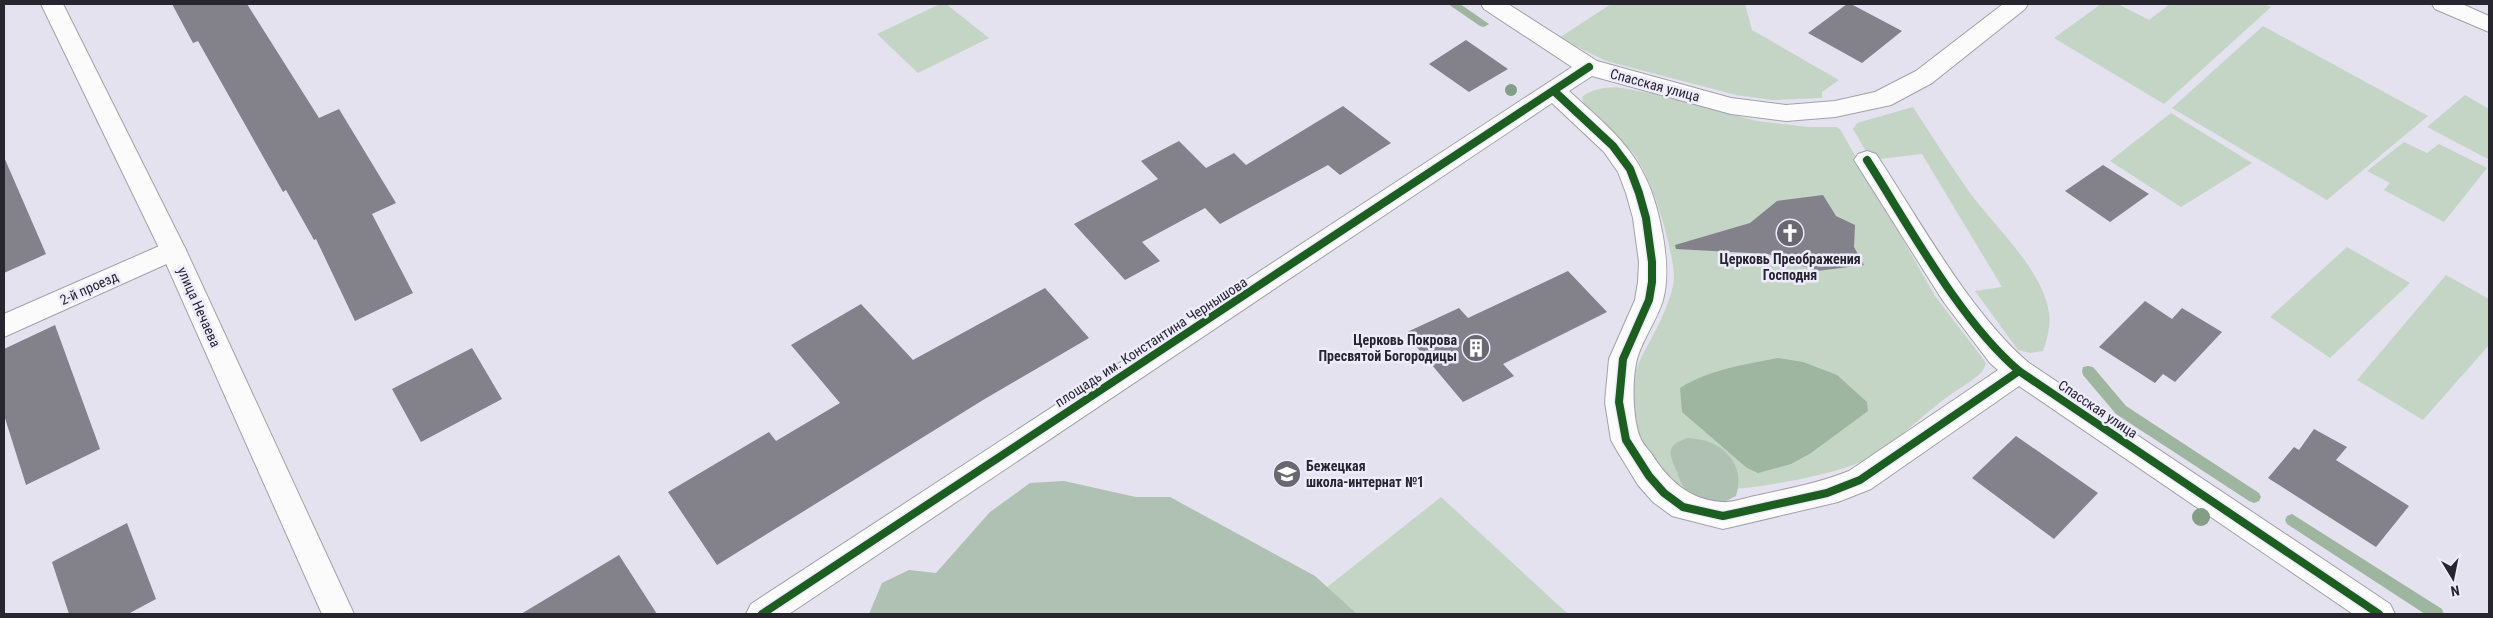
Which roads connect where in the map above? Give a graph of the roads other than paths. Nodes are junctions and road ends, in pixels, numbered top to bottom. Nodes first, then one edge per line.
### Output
1 (52, 4) edge
2 (1492, 4) edge
3 (2017, 4) edge
4 (2443, 4) edge
5 (2489, 25) edge
6 (1589, 67) junction
7 (1554, 91) junction
8 (1867, 160) dead end
9 (173, 250) junction
10 (4, 326) edge
11 (2019, 371) junction
12 (338, 614) edge
13 (762, 614) edge
14 (2379, 614) edge

1 - 9 street, улица Нечаева
2 - 6 street, Спасская улица
3 - 6 street, Спасская улица
4 - 5 street
6 - 7 street, площадь им. Константина Чернышова
7 - 11 street
7 - 13 street, площадь им. Константина Чернышова
8 - 11 street, Спасская улица
9 - 10 street, 2-й проезд
9 - 12 street, улица Нечаева
11 - 14 street, Спасская улица

